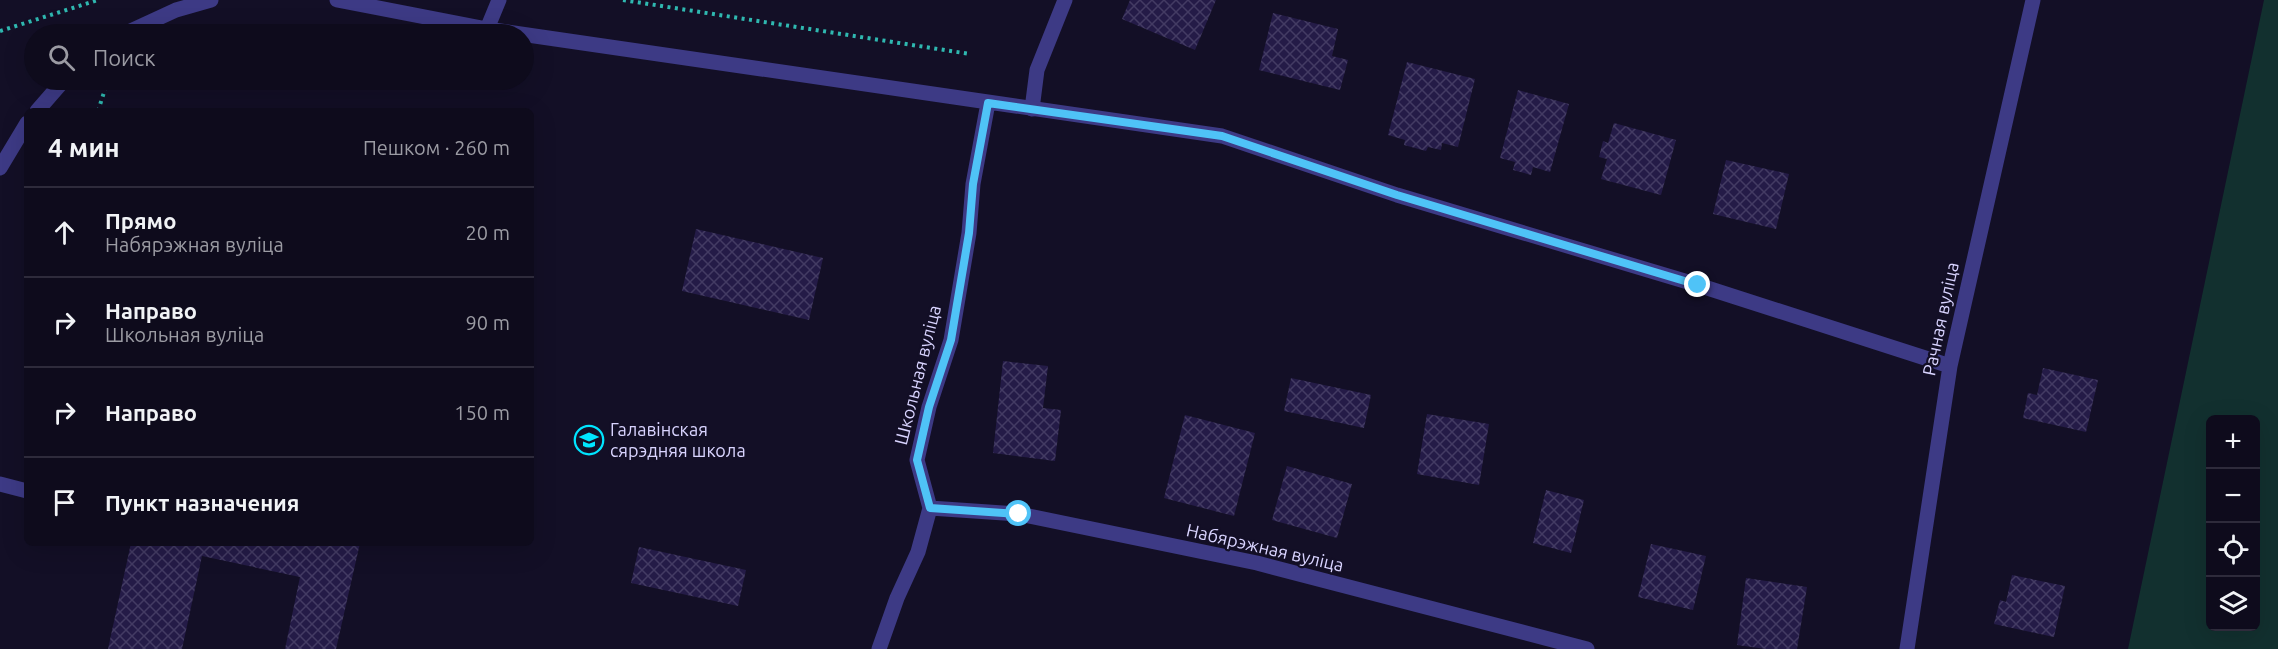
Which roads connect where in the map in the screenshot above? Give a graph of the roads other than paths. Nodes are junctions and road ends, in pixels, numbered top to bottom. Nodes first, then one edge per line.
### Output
1 (211, 0) edge
2 (337, 0) edge
3 (499, 0) edge
4 (1065, 0) edge
5 (2033, 0) edge
6 (146, 24) edge
7 (461, 24) edge
8 (489, 24) edge
9 (534, 36) edge
10 (55, 90) edge
11 (988, 103) junction
12 (40, 108) edge
13 (1032, 109) junction
14 (24, 128) edge
15 (0, 168) edge
16 (1950, 366) junction
17 (0, 484) edge
18 (24, 490) edge
19 (930, 508) junction
20 (879, 649) edge
21 (1587, 649) edge
22 (1907, 649) edge

1 - 6 street
2 - 7 street
3 - 8 street
4 - 13 street
5 - 16 street, Рачная вуліца
9 - 11 street
10 - 12 street
11 - 13 street
11 - 19 street, Школьная вуліца
13 - 16 street
14 - 15 street
16 - 22 street, Рачная вуліца
17 - 18 street
19 - 20 street
19 - 21 street, Набярэжная вуліца

